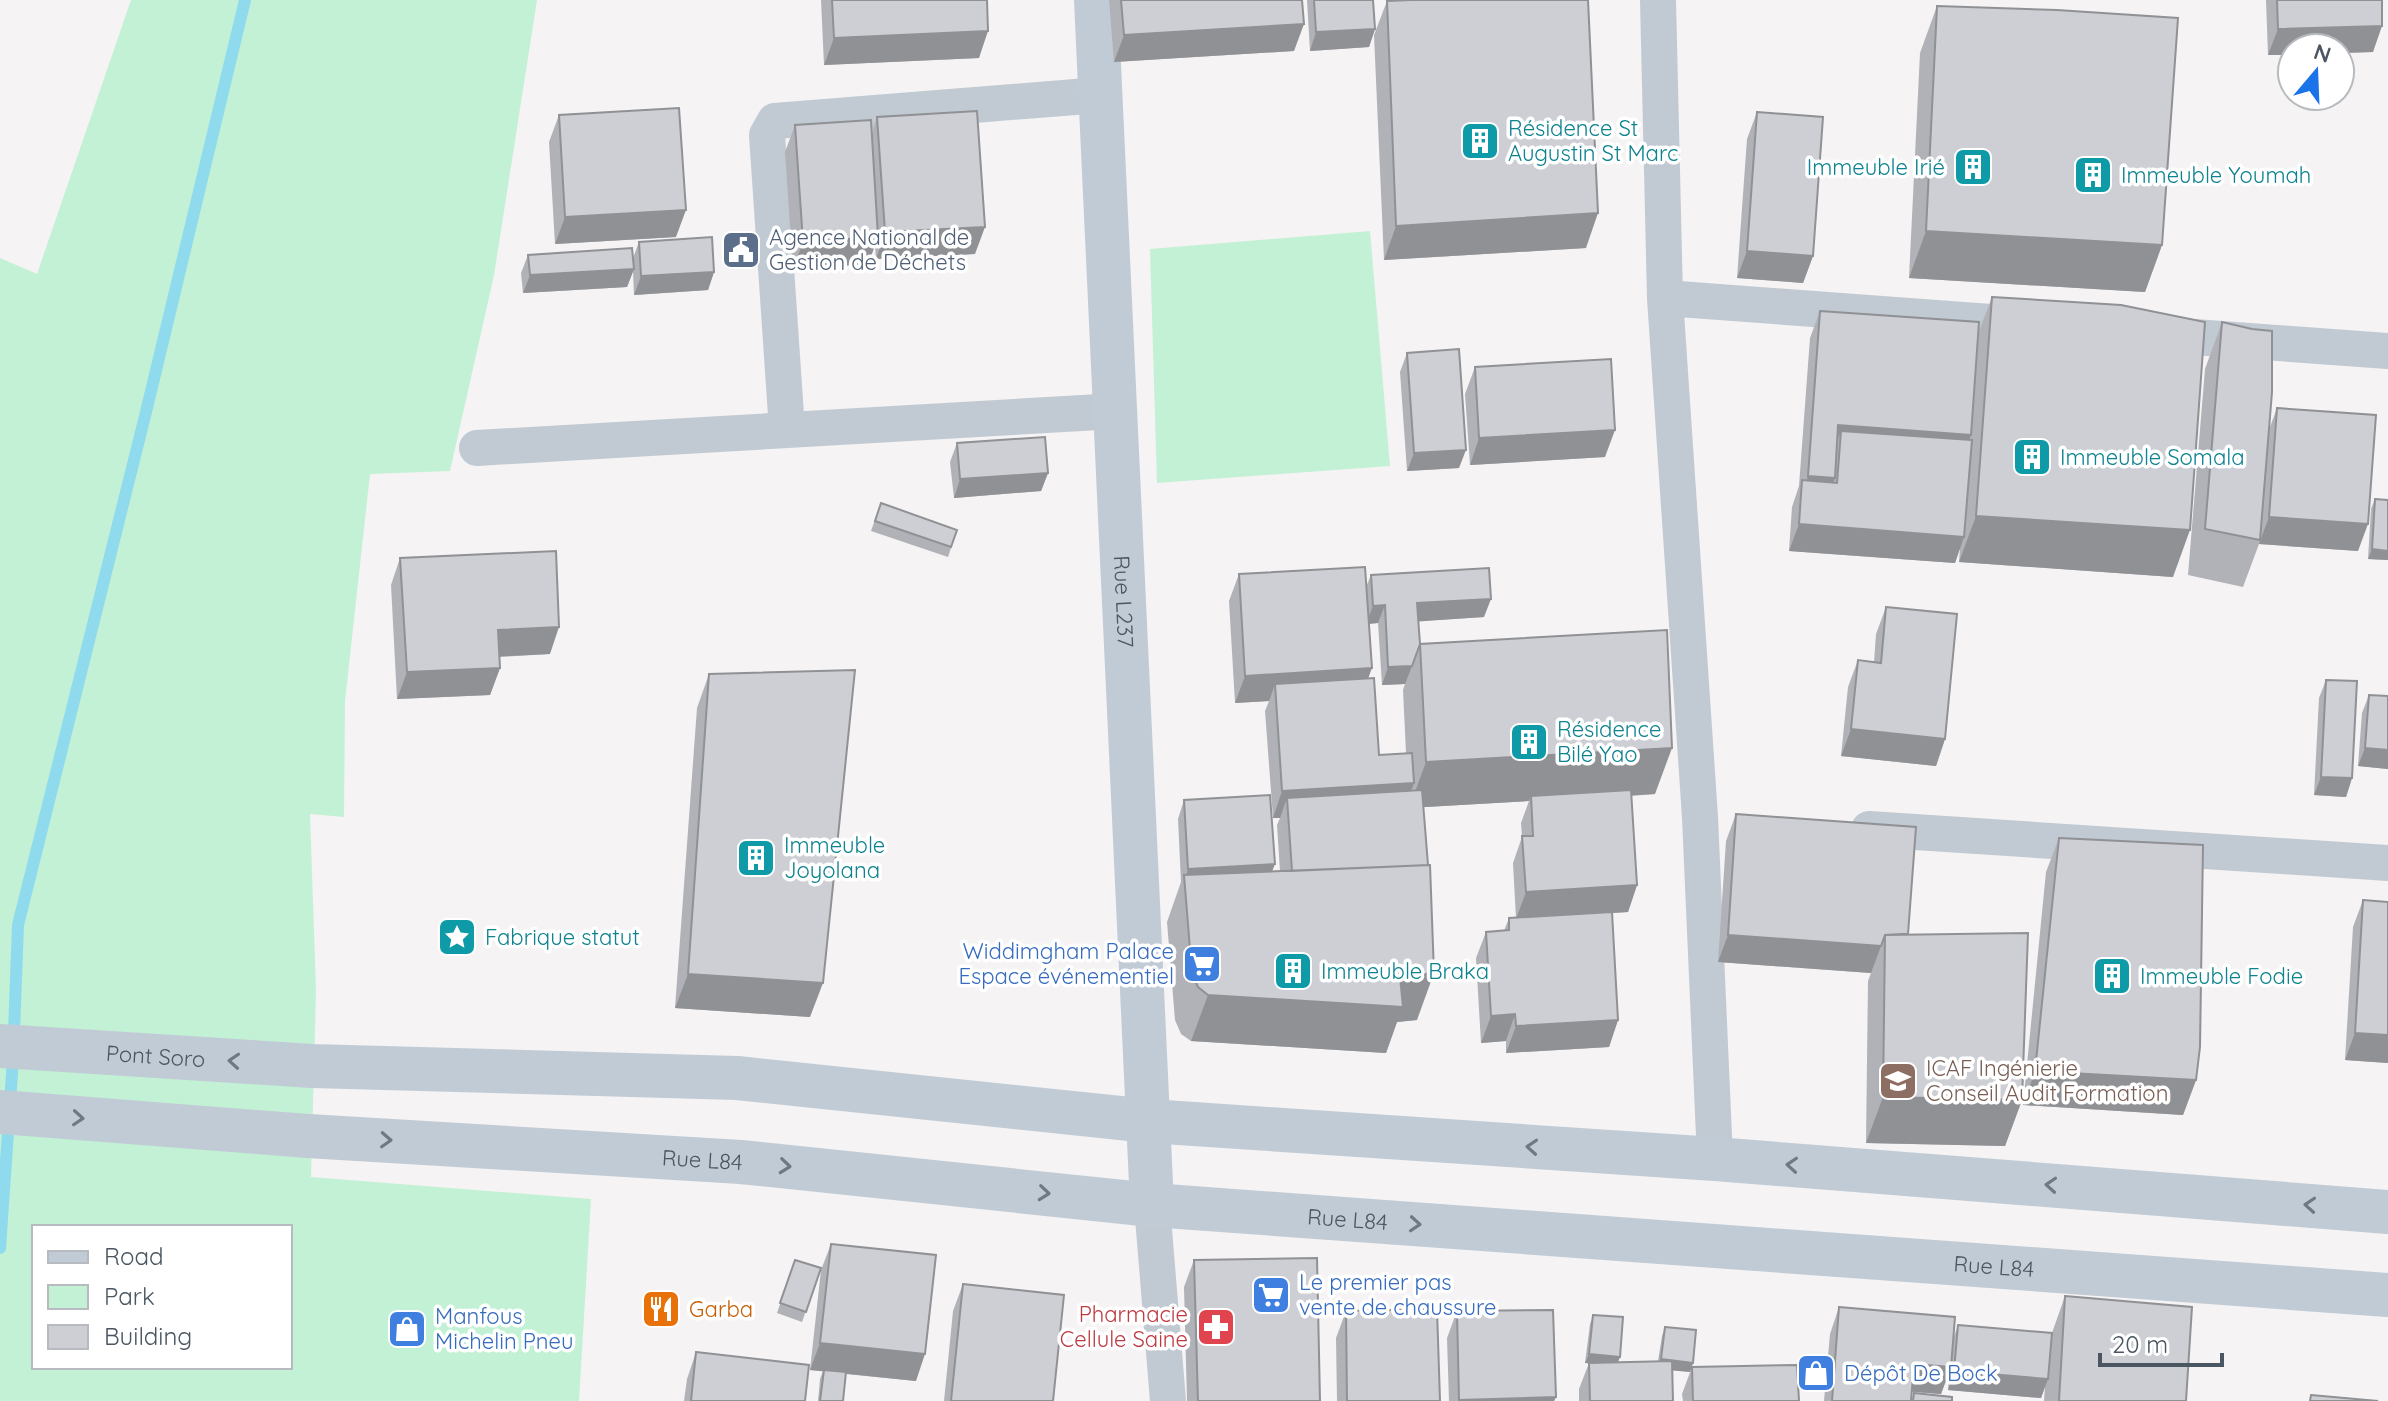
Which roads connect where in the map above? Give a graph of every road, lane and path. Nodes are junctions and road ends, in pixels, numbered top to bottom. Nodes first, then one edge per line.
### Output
1 (1096, 0) edge
2 (1658, 0) edge
3 (1100, 95) junction
4 (1665, 298) junction
5 (2058, 327) edge
6 (2121, 331) edge
7 (2388, 351) edge
8 (1117, 411) junction
9 (787, 430) junction
10 (477, 448) dead end
11 (1841, 827) edge
12 (2388, 863) edge
13 (0, 1046) edge
14 (0, 1112) edge
15 (1149, 1121) junction
16 (1715, 1159) junction
17 (1152, 1205) junction
18 (2388, 1212) edge
19 (2388, 1295) edge
20 (1168, 1401) edge

1 - 3 main road, Rue L237
2 - 4 street
3 - 8 main road, Rue L237
3 - 9 street
4 - 5 street
4 - 16 street
6 - 7 street
8 - 9 street
8 - 15 main road, Rue L237
9 - 10 street
11 - 12 street
15 -> 13 main road, Pont Soro
14 -> 17 main road, Rue L84
16 -> 15 main road
15 - 17 main road, Rue L237
18 -> 16 main road
17 -> 19 main road, Rue L84
17 - 20 street

